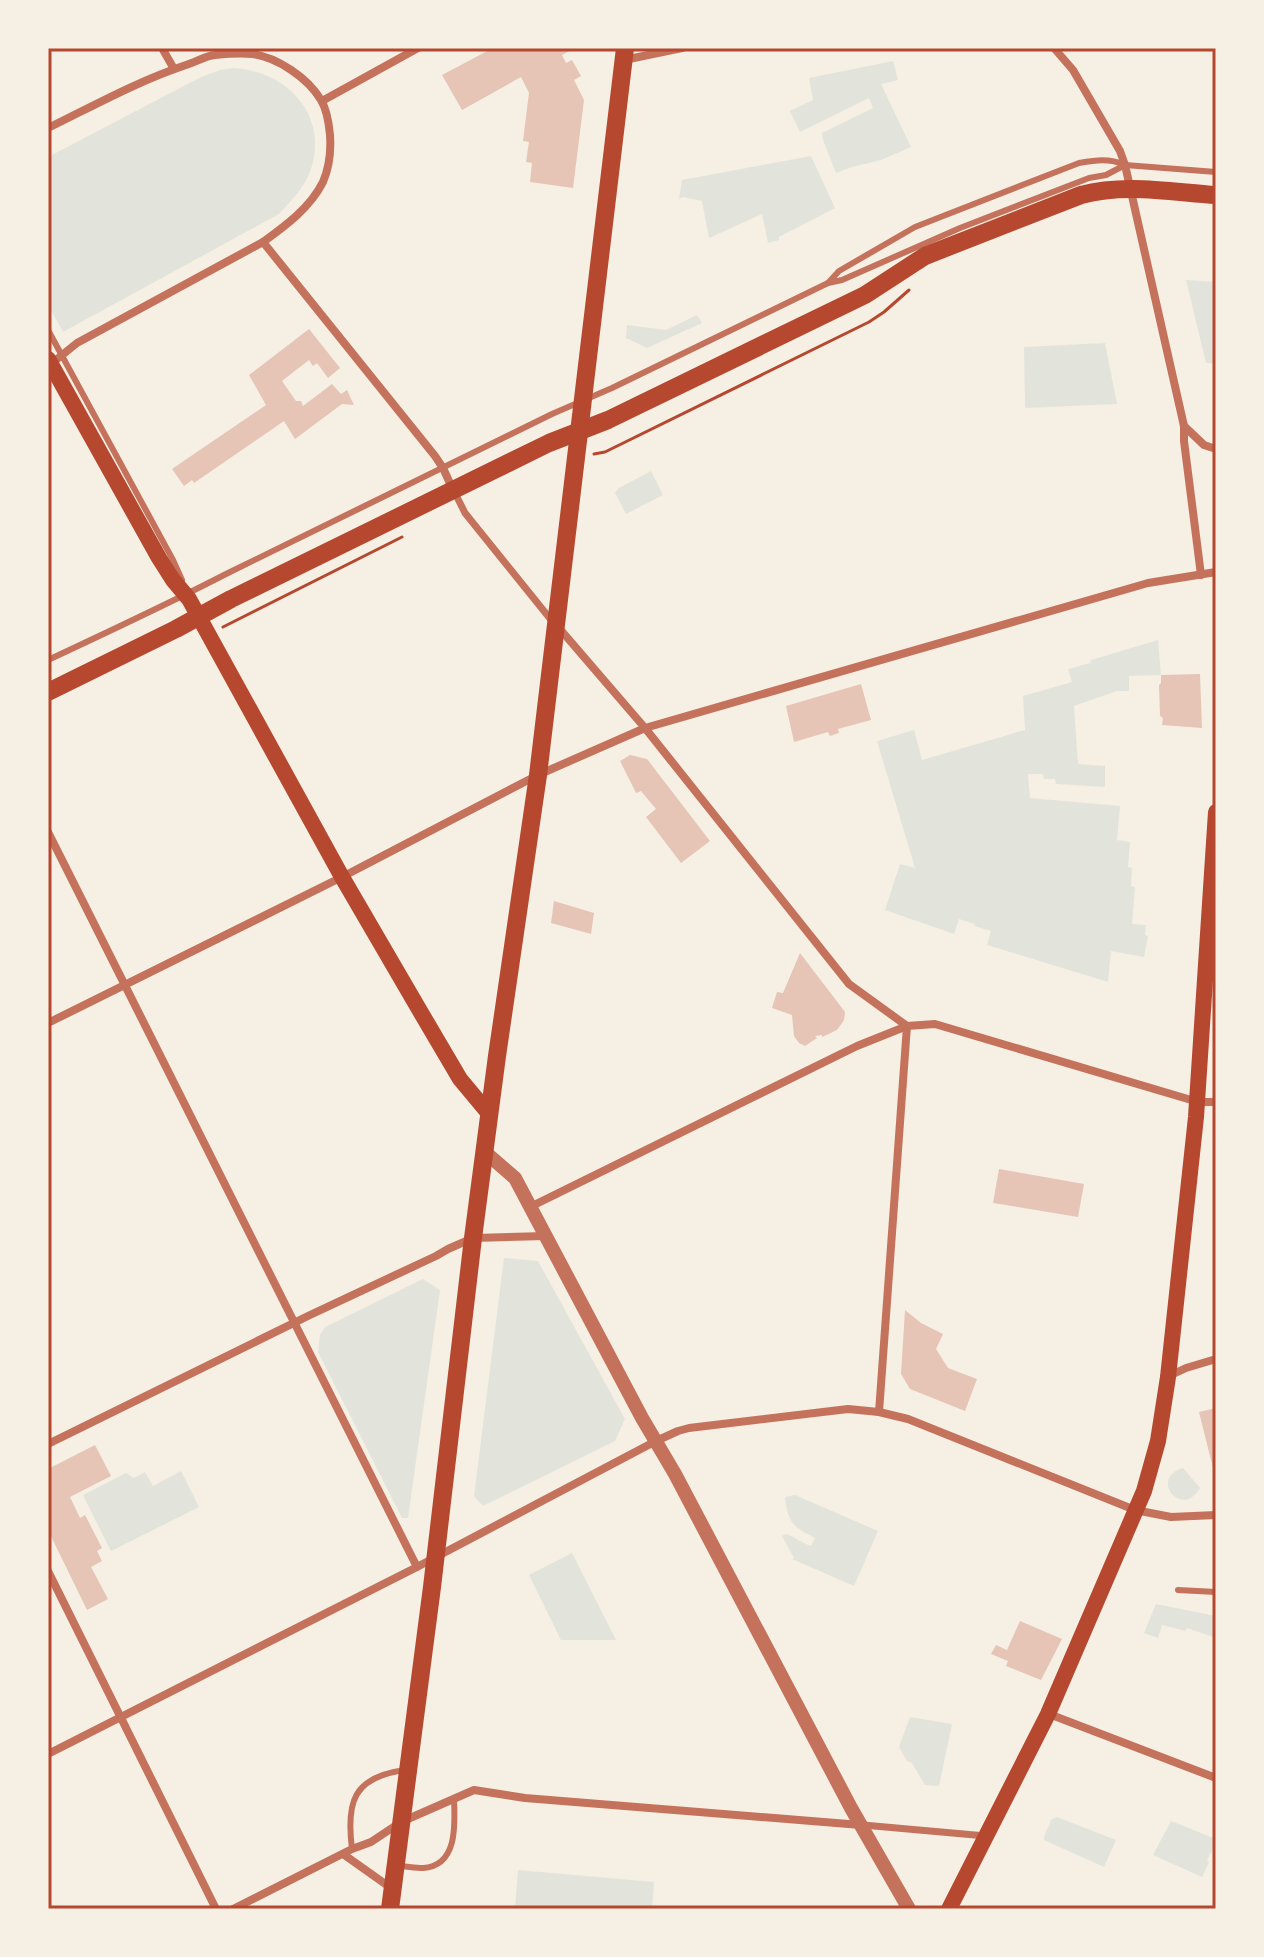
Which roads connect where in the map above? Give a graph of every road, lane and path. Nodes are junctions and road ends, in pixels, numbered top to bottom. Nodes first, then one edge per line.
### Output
1 (162, 48) edge
2 (418, 48) edge
3 (682, 48) edge
4 (1054, 48) edge
5 (624, 54) edge
6 (174, 69) junction
7 (322, 101) junction
8 (48, 128) edge
9 (1125, 165) junction
10 (1216, 172) edge
11 (1130, 189) junction
12 (1216, 195) edge
13 (263, 242) junction
14 (917, 282) dead end
15 (828, 283) junction
16 (48, 330) edge
17 (52, 361) edge
18 (584, 400) junction
19 (1184, 426) junction
20 (579, 432) junction
21 (1216, 449) edge
22 (576, 458) junction
23 (443, 468) junction
24 (453, 490) junction
25 (402, 538) dead end
26 (1216, 572) edge
27 (1201, 575) junction
28 (187, 595) junction
29 (199, 617) junction
30 (556, 626) junction
31 (209, 634) junction
32 (48, 660) edge
33 (48, 692) edge
34 (645, 728) junction
35 (538, 775) junction
36 (1216, 812) edge
37 (48, 832) edge
38 (342, 877) junction
39 (124, 984) junction
40 (48, 1023) edge
41 (907, 1026) junction
42 (1198, 1102) junction
43 (1216, 1102) edge
44 (490, 1115) junction
45 (485, 1152) junction
46 (530, 1207) junction
47 (545, 1236) junction
48 (473, 1238) junction
49 (295, 1324) junction
50 (1216, 1359) edge
51 (1168, 1377) junction
52 (879, 1412) junction
53 (656, 1441) junction
54 (48, 1444) edge
55 (1135, 1510) junction
56 (1216, 1515) edge
57 (436, 1557) junction
58 (417, 1567) junction
59 (48, 1571) edge
60 (1178, 1590) dead end
61 (1216, 1592) edge
62 (1048, 1714) junction
63 (121, 1717) junction
64 (48, 1754) edge
65 (408, 1769) junction
66 (1216, 1778) edge
67 (454, 1799) junction
68 (401, 1822) junction
69 (861, 1825) junction
70 (987, 1836) junction
71 (347, 1851) junction
72 (396, 1866) junction
73 (393, 1889) junction
74 (216, 1909) edge
75 (233, 1909) edge
76 (390, 1909) edge
77 (909, 1909) edge
78 (949, 1909) edge

1 - 6 street
2 - 7 street
3 - 5 street
4 - 9 street
5 - 18 main road
6 - 7 street
6 - 8 street
7 - 13 street
9 - 10 lane
9 - 11 street
9 - 15 lane
9 - 15 lane
11 - 12 main road
11 - 19 street
11 - 20 main road
13 - 17 street
13 - 23 street
14 - 22 path
15 - 18 lane
16 - 17 lane
17 - 28 main road
18 - 20 main road
18 - 23 lane
19 - 21 street
19 - 27 street
20 - 22 main road
20 - 24 main road
22 - 30 main road
23 - 24 street
23 - 28 lane
24 - 29 main road
24 - 30 street
25 - 31 path
26 - 27 street
27 - 34 street
28 - 29 main road
28 - 32 lane
29 - 31 main road
29 - 33 main road
30 - 34 street
30 - 35 main road
31 - 38 main road
34 - 35 street
34 - 41 street
35 - 38 street
35 - 44 main road
36 - 42 main road
37 - 39 street
38 - 39 street
38 - 44 main road
39 - 40 street
39 - 49 street
41 - 42 street
41 - 46 street
41 - 52 street
42 - 43 street
42 - 51 main road
44 - 45 main road
45 - 46 street
45 - 48 main road
46 - 47 street
47 - 48 street
47 - 53 street
48 - 49 street
48 - 57 main road
49 - 54 street
49 - 58 street
50 - 51 street
51 - 55 main road
52 - 53 street
52 - 55 street
53 - 57 street
53 - 69 street
55 - 56 street
55 - 62 main road
57 - 58 street
57 - 65 main road
58 - 63 street
59 - 63 street
60 - 61 lane
62 - 66 street
62 - 70 main road
63 - 64 street
63 - 74 street
65 - 68 main road
65 - 71 lane
67 - 68 street
67 - 69 street
67 - 72 lane
68 - 71 street
68 - 72 main road
69 - 70 street
69 - 77 street
70 - 78 main road
71 - 73 street
71 - 75 street
72 - 73 main road
73 - 76 main road

